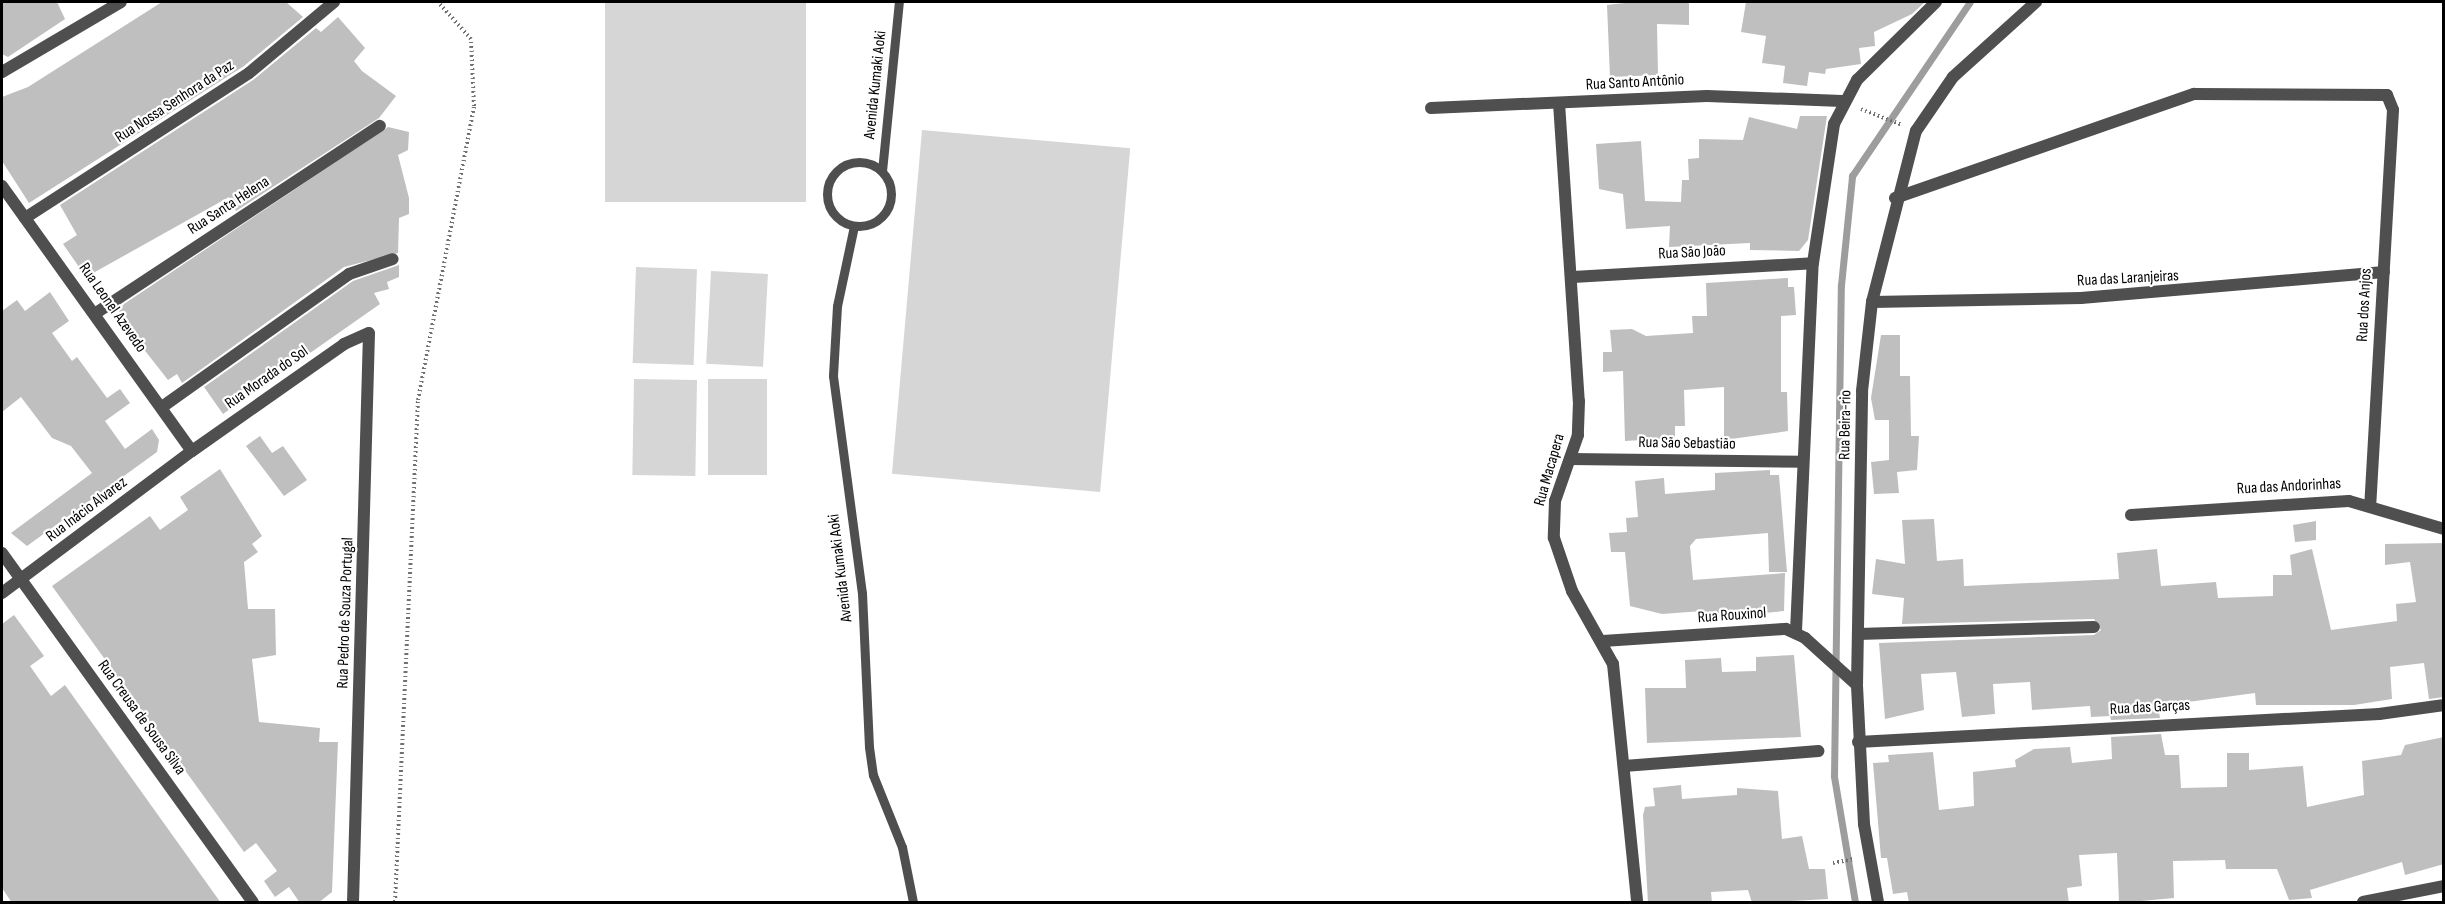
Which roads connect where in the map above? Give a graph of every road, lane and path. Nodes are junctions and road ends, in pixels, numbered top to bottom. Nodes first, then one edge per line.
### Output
1 (121, 2) edge
2 (334, 2) edge
3 (438, 2) edge
4 (899, 2) edge
5 (1936, 2) edge
6 (2036, 2) edge
7 (2, 72) edge
8 (1846, 102) junction
9 (1559, 103) junction
10 (1431, 108) dead end
11 (380, 126) dead end
12 (1910, 129) dead end
13 (882, 171) junction
14 (2, 186) edge
15 (1895, 198) junction
16 (25, 218) junction
17 (854, 226) junction
18 (393, 259) dead end
19 (1814, 263) junction
20 (2384, 272) junction
21 (1572, 277) junction
22 (1872, 302) junction
23 (96, 313) junction
24 (362, 333) joint
25 (162, 407) junction
26 (192, 451) junction
27 (1570, 459) junction
28 (1803, 462) junction
29 (2370, 503) junction
30 (2131, 514) dead end
31 (2444, 529) edge
32 (2, 553) edge
33 (21, 580) junction
34 (2, 593) edge
35 (2094, 627) dead end
36 (1796, 631) junction
37 (1858, 634) junction
38 (1603, 641) junction
39 (1857, 685) junction
40 (2444, 705) edge
41 (1858, 742) junction
42 (1818, 751) dead end
43 (1624, 766) junction
44 (2444, 886) edge
45 (253, 903) edge
46 (352, 903) edge
47 (395, 903) edge
48 (913, 903) edge
49 (1637, 903) edge
50 (1878, 903) edge
51 (2363, 903) edge

1 - 7 street
2 - 16 street, Rua Nossa Senhora da Paz
3 - 47 path
4 - 13 lane, Avenida Kumaki Aoki
5 - 8 street
6 - 15 street, Rua Beira-rio
8 - 9 street, Rua Santo Antônio
8 - 12 path
8 - 19 street
9 - 10 street, Rua Santo Antônio
9 - 21 street, Rua Macapera
11 - 23 street, Rua Santa Helena
13 - 17 lane, Avenida Kumaki Aoki
13 - 17 lane, Avenida Kumaki Aoki
14 - 16 street, Rua Leonel Azevedo
15 - 20 street, Rua dos Anjos
15 - 22 street, Rua Beira-rio
16 - 23 street, Rua Leonel Azevedo
17 - 48 lane, Avenida Kumaki Aoki
18 - 25 street
19 - 21 street, Rua São João
19 - 28 street
20 - 22 street, Rua das Laranjeiras
20 - 29 street, Rua dos Anjos
21 - 27 street, Rua Macapera
22 - 37 street, Rua Beira-rio
23 - 25 street, Rua Leonel Azevedo
24 - 26 street, Rua Morada do Sol
24 - 46 street, Rua Pedro de Souza Portugal
25 - 26 street, Rua Leonel Azevedo
26 - 33 street, Rua Inácio Alvarez
27 - 28 street, Rua São Sebastião
27 - 38 street, Rua Macapera
28 - 36 street
29 - 30 street, Rua das Andorinhas
29 - 31 street, Rua das Andorinhas
32 - 33 street, Rua Creusa de Sousa Silva
33 - 34 street, Rua Inácio Alvarez
33 - 45 street, Rua Creusa de Sousa Silva
35 - 37 street
36 - 38 street, Rua Rouxinol
36 - 39 street
37 - 39 street, Rua Beira-rio
38 - 43 street, Rua Macapera
39 - 41 street, Rua Beira-rio
40 - 41 street, Rua das Garças
41 - 50 street, Rua Beira-rio
42 - 43 street
43 - 49 street, Rua Macapera
44 - 51 street

